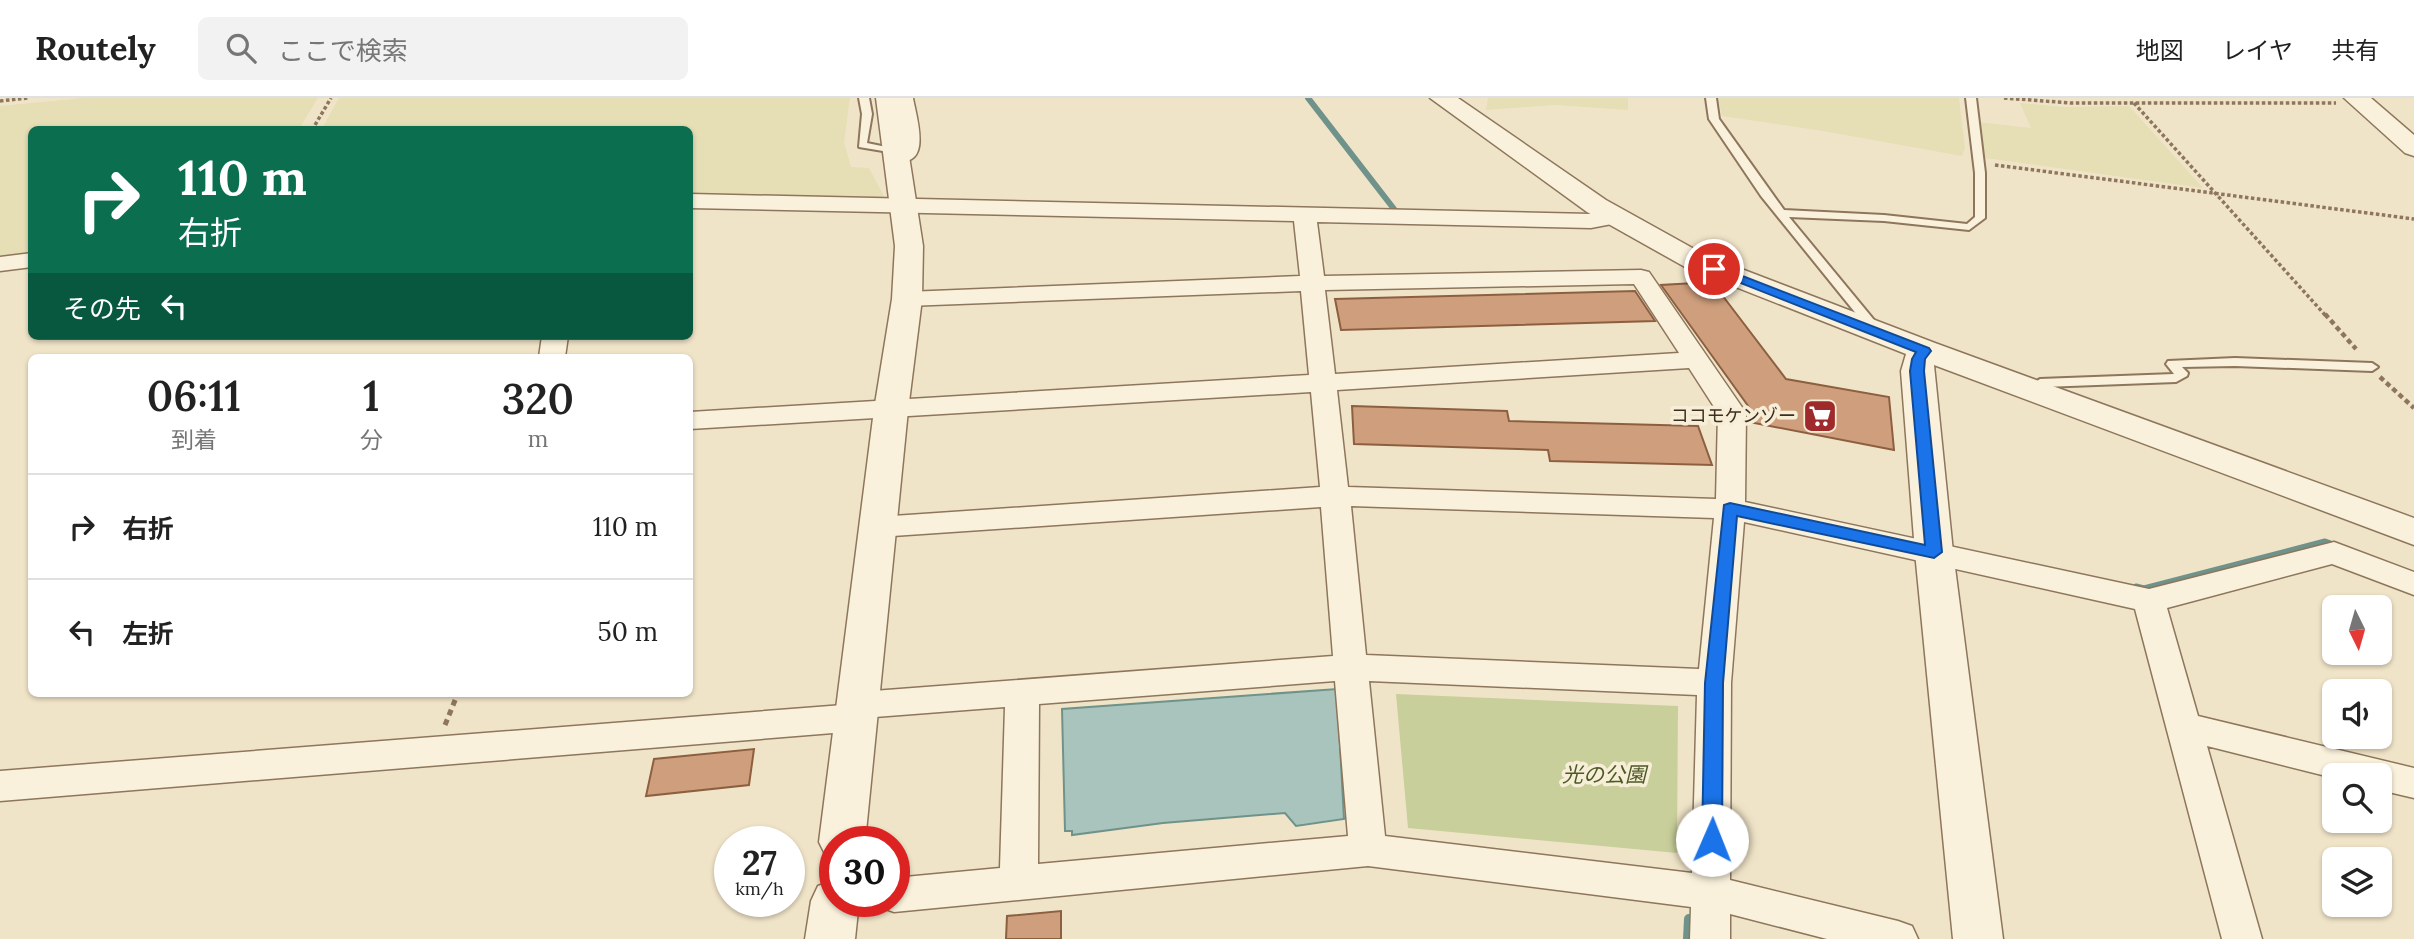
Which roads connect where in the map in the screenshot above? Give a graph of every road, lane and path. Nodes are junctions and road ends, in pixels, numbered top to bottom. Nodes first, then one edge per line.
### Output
1 (28, 98) edge
2 (331, 98) edge
3 (864, 98) edge
4 (888, 98) edge
5 (903, 98) edge
6 (1442, 98) edge
7 (1711, 98) edge
8 (1971, 98) edge
9 (2004, 98) edge
10 (2386, 98) edge
11 (2363, 100) edge
12 (0, 101) edge
13 (2134, 103) junction
14 (2414, 122) edge
15 (314, 126) edge
16 (2414, 134) edge
17 (2414, 148) edge
18 (898, 154) junction
19 (1977, 163) junction
20 (2214, 193) junction
21 (693, 201) edge
22 (904, 207) junction
23 (1781, 213) junction
24 (1305, 214) junction
25 (1614, 216) junction
26 (2414, 219) edge
27 (28, 260) edge
28 (0, 264) edge
29 (1312, 283) junction
30 (907, 299) junction
31 (1870, 329) junction
32 (1924, 351) junction
33 (1698, 360) junction
34 (2372, 367) junction
35 (1322, 381) junction
36 (2032, 389) junction
37 (2414, 408) edge
38 (891, 410) junction
39 (693, 421) edge
40 (1335, 496) junction
41 (1730, 509) junction
42 (878, 527) junction
43 (2414, 532) edge
44 (1934, 552) junction
45 (2414, 584) edge
46 (2149, 601) junction
47 (1351, 667) junction
48 (1714, 683) junction
49 (1022, 692) junction
50 (859, 711) junction
51 (2185, 727) junction
52 (2399, 782) edge
53 (0, 786) edge
54 (844, 826) edge
55 (1368, 850) junction
56 (1019, 883) junction
57 (1712, 892) junction
58 (910, 893) edge
59 (833, 917) edge
60 (830, 939) edge
61 (1710, 939) edge
62 (1898, 939) edge
63 (1978, 939) edge
64 (2242, 939) edge

1 - 12 path
2 - 15 path
3 - 18 lane
4 - 18 street
5 - 18 street
6 - 25 street
7 - 23 lane
8 - 19 lane
9 - 13 path
10 - 14 street
11 - 13 path
11 - 16 street
11 - 17 street
13 - 20 path
18 - 22 street
19 - 20 path
19 - 23 lane
20 - 26 path
20 - 34 path
21 - 22 street
22 - 24 street
22 - 30 street
23 - 31 lane
24 - 25 street
24 - 29 street
25 - 31 street
27 - 28 street
29 - 30 street
29 - 33 street
29 - 35 street
30 - 38 street
31 - 32 street
32 - 36 street
32 - 44 street
33 - 35 street
33 - 41 street
34 - 36 lane
34 - 37 path
35 - 38 street
35 - 40 street
36 - 43 street
38 - 39 street
38 - 42 street
40 - 41 street
40 - 42 street
40 - 47 street
41 - 44 street
41 - 48 street
42 - 50 street
44 - 46 street
44 - 63 street
45 - 46 street
46 - 51 street
47 - 48 street
47 - 49 street
47 - 55 street
48 - 57 street
49 - 50 street
49 - 56 street
50 - 53 street
50 - 54 street
51 - 52 street
51 - 64 street
55 - 56 street
55 - 57 street
56 - 58 street
57 - 61 street
57 - 62 street
59 - 60 street

